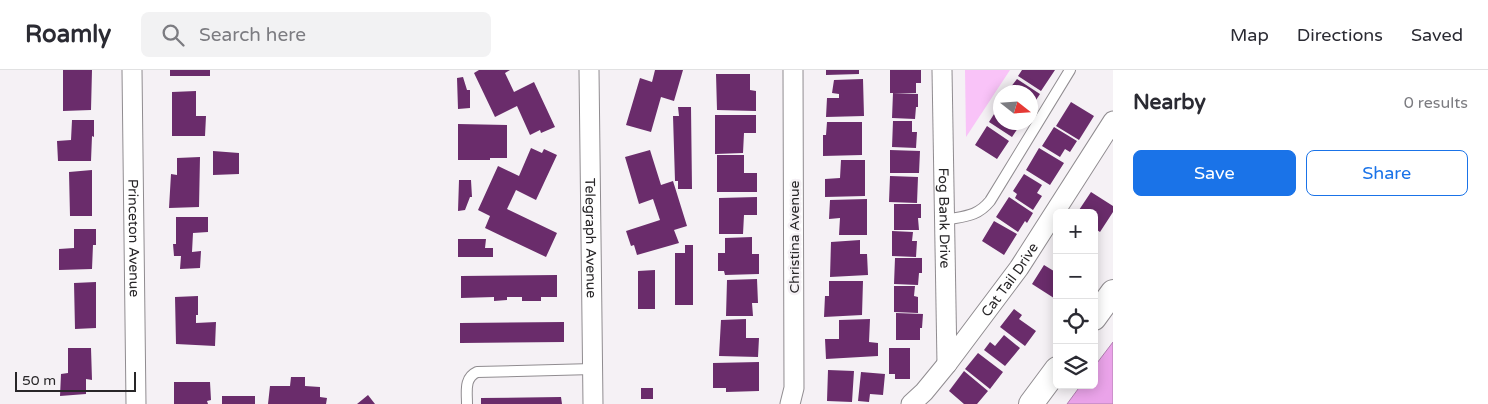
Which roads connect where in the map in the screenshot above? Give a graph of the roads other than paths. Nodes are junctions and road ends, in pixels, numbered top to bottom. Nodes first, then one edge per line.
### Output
1 (132, 70) edge
2 (589, 70) edge
3 (793, 70) edge
4 (942, 70) edge
5 (1070, 70) edge
6 (1113, 121) edge
7 (945, 220) junction
8 (1113, 292) edge
9 (1098, 313) edge
10 (947, 364) junction
11 (593, 369) junction
12 (1053, 374) edge
13 (136, 404) edge
14 (467, 404) edge
15 (593, 404) edge
16 (790, 404) edge
17 (911, 404) edge
18 (1031, 404) edge

1 - 13 street, Princeton Avenue
2 - 11 street, Telegraph Avenue
3 - 16 street, Christina Avenue
4 - 7 street, Fog Bank Drive
5 - 7 lane
6 - 10 street, Cat Tail Drive
7 - 10 street, Fog Bank Drive
8 - 9 street
10 - 17 street, Cat Tail Drive
11 - 14 lane
11 - 15 street, Telegraph Avenue
12 - 18 street

